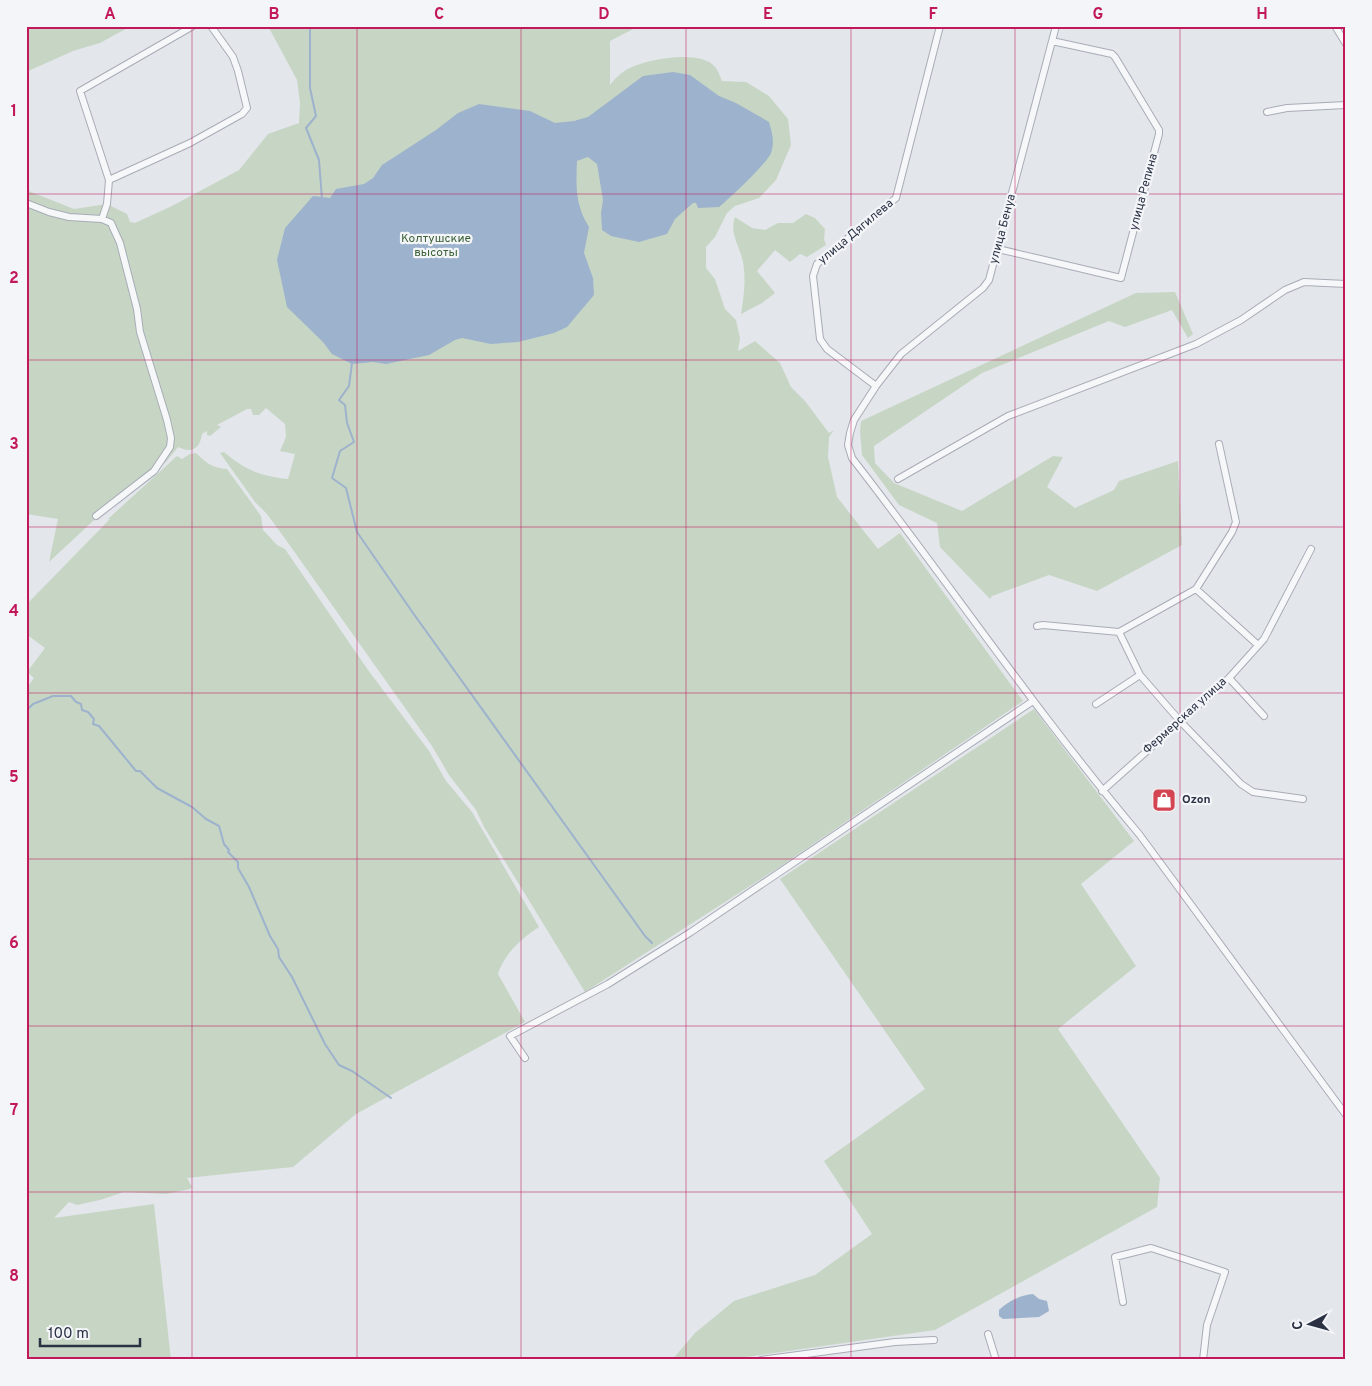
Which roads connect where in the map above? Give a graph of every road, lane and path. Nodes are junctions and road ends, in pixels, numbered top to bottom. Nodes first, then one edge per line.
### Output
1 (193, 26) edge
2 (211, 26) edge
3 (940, 26) edge
4 (1056, 26) edge
5 (1335, 26) edge
6 (1052, 41) junction
7 (1346, 44) edge
8 (1346, 105) edge
9 (1267, 112) dead end
10 (109, 180) junction
11 (26, 203) edge
12 (102, 219) junction
13 (998, 249) junction
14 (1346, 284) edge
15 (876, 386) junction
16 (1219, 444) dead end
17 (898, 479) dead end
18 (96, 516) dead end
19 (1311, 549) dead end
20 (1196, 589) junction
21 (1037, 626) dead end
22 (1119, 632) junction
23 (1258, 645) junction
24 (1140, 675) junction
25 (1229, 678) junction
26 (1033, 701) junction
27 (1096, 704) dead end
28 (1264, 716) dead end
29 (1180, 721) junction
30 (1102, 791) junction
31 (1303, 799) dead end
32 (525, 1058) dead end
33 (1346, 1115) edge
34 (1123, 1302) dead end
35 (988, 1334) dead end
36 (934, 1340) dead end
37 (761, 1360) edge
38 (996, 1360) edge
39 (1204, 1360) edge

1 - 10 street
2 - 10 street
3 - 15 street, улица Дягилева
4 - 6 street, улица Бенуа
5 - 7 street
6 - 13 street, улица Бенуа
6 - 13 street, улица Репина
8 - 9 street
10 - 12 street
11 - 12 street
12 - 18 street
13 - 15 street, улица Бенуа
14 - 17 street
15 - 26 street, улица Бенуа
16 - 20 street
19 - 23 street, Фермерская улица
20 - 22 street
20 - 23 street
21 - 22 street
22 - 24 street
23 - 25 street, Фермерская улица
24 - 27 street
24 - 29 street
25 - 28 street
25 - 29 street, Фермерская улица
26 - 30 street, улица Бенуа
26 - 32 street
29 - 30 street, Фермерская улица
29 - 31 street
30 - 33 street, улица Бенуа
34 - 39 street
35 - 38 street
36 - 37 street

